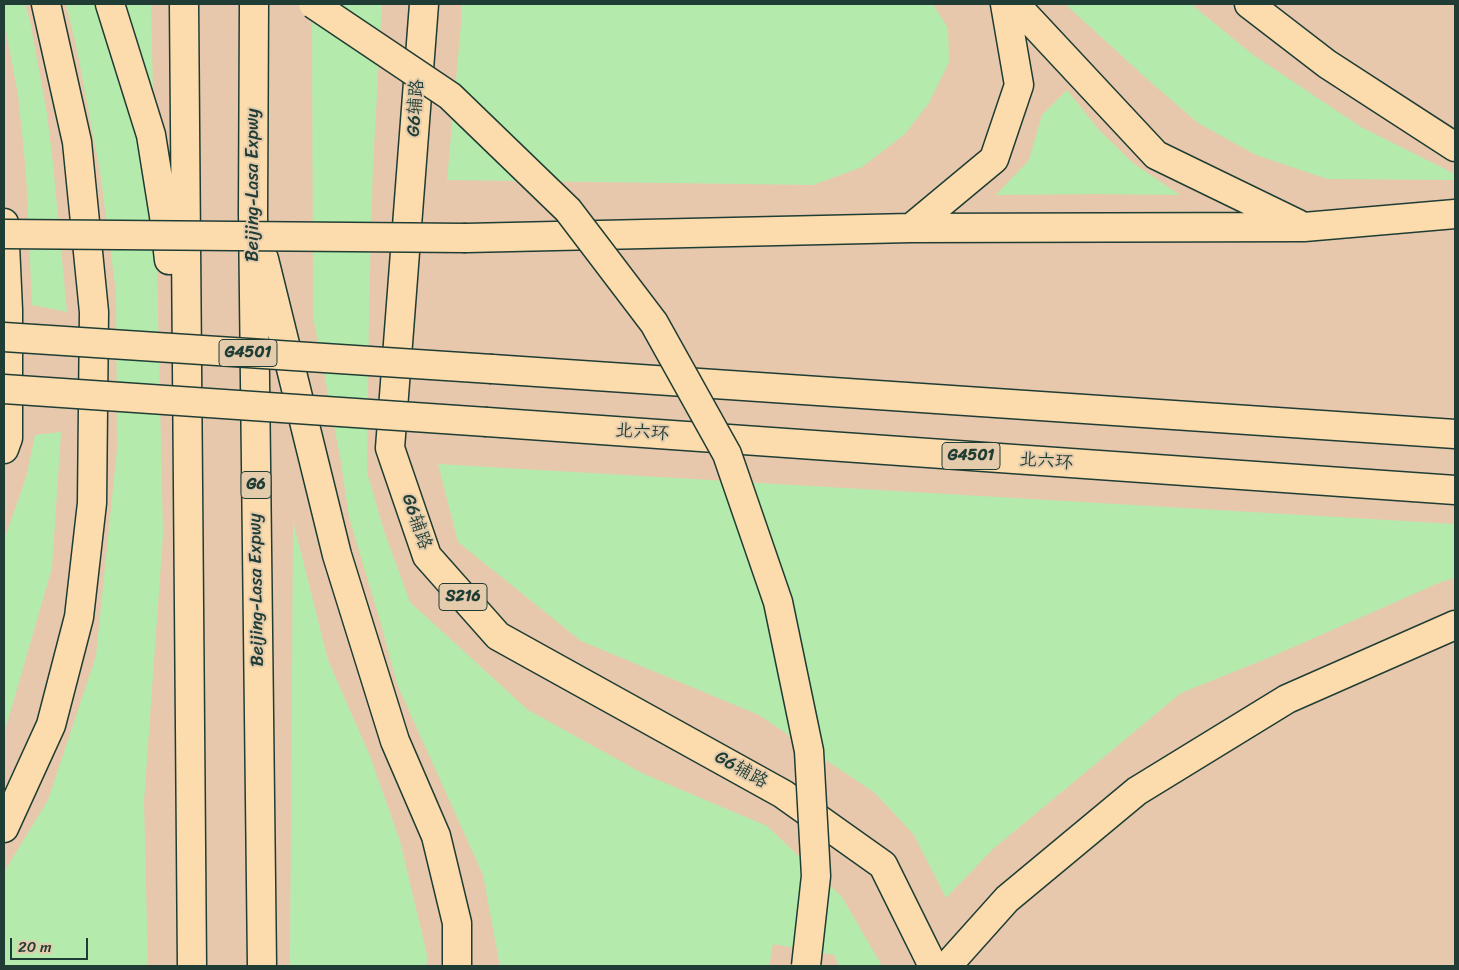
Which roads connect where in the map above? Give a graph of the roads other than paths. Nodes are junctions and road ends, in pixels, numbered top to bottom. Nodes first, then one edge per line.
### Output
1 (46, 4) edge
2 (110, 4) edge
3 (184, 4) edge
4 (254, 4) edge
5 (313, 4) edge
6 (424, 4) edge
7 (1005, 4) edge
8 (1015, 4) edge
9 (1249, 4) edge
10 (1455, 147) edge
11 (253, 212) junction
12 (1455, 214) edge
13 (4, 223) edge
14 (1304, 227) junction
15 (911, 228) junction
16 (4, 234) edge
17 (4, 337) edge
18 (4, 389) edge
19 (1455, 434) edge
20 (188, 446) junction
21 (4, 449) edge
22 (1455, 490) edge
23 (1455, 625) edge
24 (4, 828) edge
25 (192, 966) edge
26 (262, 966) edge
27 (457, 966) edge
28 (806, 966) edge
29 (933, 966) edge
30 (947, 966) edge

1 - 24 main road
2 - 20 main road
3 - 20 main road
4 - 11 main road, Beijing-Lasa Expwy / G6
5 - 28 main road, bridge
6 - 29 main road, G6辅路 / S216
7 - 15 main road
8 - 14 main road
9 - 10 main road
11 - 26 main road, Beijing-Lasa Expwy / G6
11 - 27 main road
12 - 14 main road
13 - 21 main road
14 - 15 main road
15 - 16 main road, bridge
17 - 19 main road, G4501, bridge
18 - 22 main road, 北六环 / G4501, bridge
20 - 25 main road
23 - 30 main road

